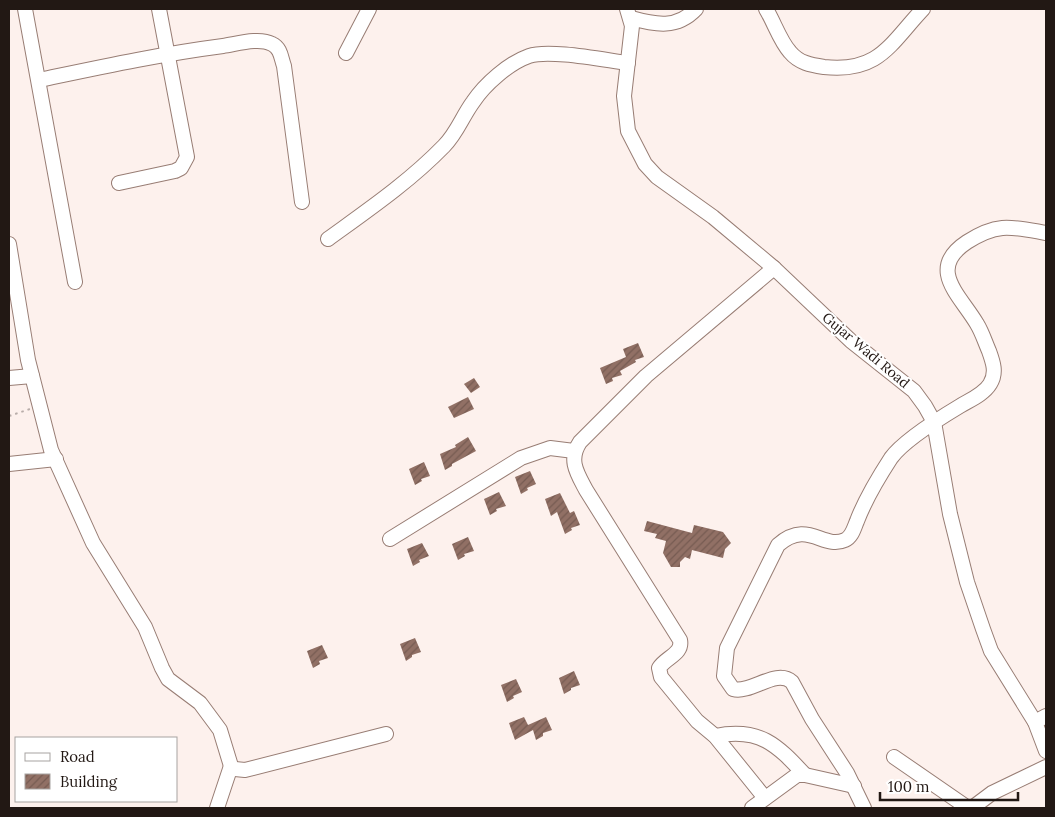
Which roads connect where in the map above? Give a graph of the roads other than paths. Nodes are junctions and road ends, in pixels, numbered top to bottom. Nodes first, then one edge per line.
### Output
1 (25, 9) edge
2 (159, 9) edge
3 (370, 9) edge
4 (696, 9) edge
5 (766, 9) edge
6 (923, 9) edge
7 (629, 13) edge
8 (167, 53) junction
9 (346, 53) dead end
10 (628, 63) junction
11 (39, 80) junction
12 (119, 183) dead end
13 (302, 202) dead end
14 (1046, 233) edge
15 (328, 239) dead end
16 (9, 244) edge
17 (774, 268) junction
18 (76, 282) dead end
19 (32, 376) junction
20 (9, 378) edge
21 (934, 422) junction
22 (574, 451) junction
23 (56, 459) junction
24 (9, 464) edge
25 (390, 539) dead end
26 (1041, 719) edge
27 (386, 734) dead end
28 (715, 736) junction
29 (1046, 751) edge
30 (894, 757) dead end
31 (231, 766) junction
32 (1046, 767) edge
33 (805, 775) junction
34 (854, 786) junction
35 (765, 798) junction
36 (217, 808) edge
37 (752, 808) edge
38 (864, 808) edge
39 (970, 808) edge

1 - 11 street
2 - 8 street
3 - 9 street
4 - 7 street
5 - 6 street
7 - 10 street, Gujar Wadi Road
8 - 11 street
8 - 12 street
8 - 13 street
10 - 15 street
10 - 17 street, Gujar Wadi Road
11 - 18 street
14 - 21 street
16 - 19 street
17 - 21 street, Gujar Wadi Road
17 - 22 street
19 - 20 street
19 - 23 street
21 - 26 street, Gujar Wadi Road
21 - 34 street
22 - 25 street
22 - 28 street
23 - 24 street
23 - 31 street
26 - 29 street, Gujar Wadi Road
27 - 31 street
28 - 33 street
28 - 35 street
30 - 39 street
31 - 36 street
32 - 39 street
33 - 34 street
33 - 35 street
34 - 38 street
35 - 37 street

